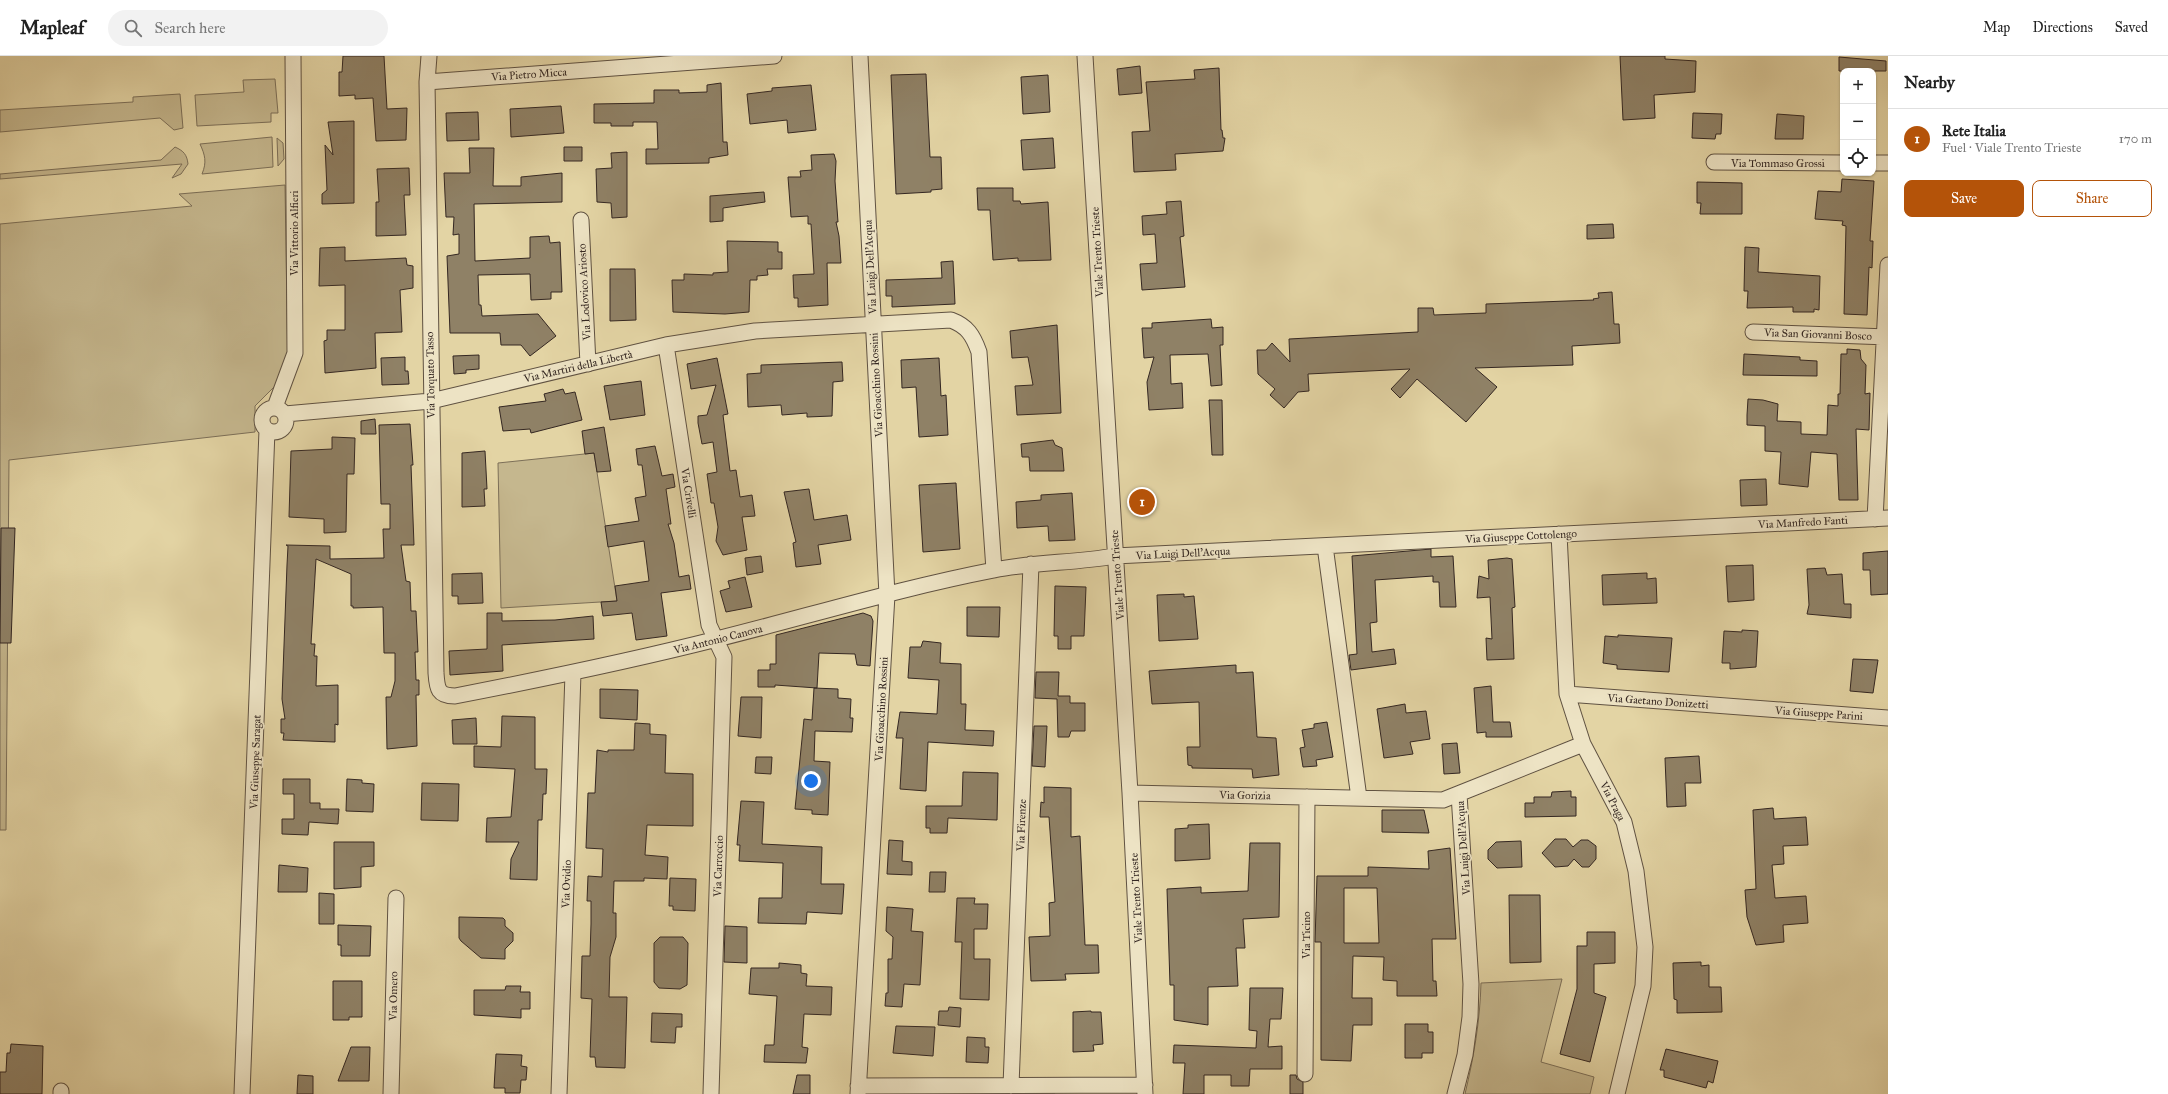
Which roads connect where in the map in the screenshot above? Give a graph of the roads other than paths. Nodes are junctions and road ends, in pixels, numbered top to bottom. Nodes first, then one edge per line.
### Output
1 (293, 56) edge
2 (429, 56) edge
3 (774, 56) edge
4 (860, 56) edge
5 (1085, 56) edge
6 (427, 82) junction
7 (1714, 162) dead end
8 (1840, 163) edge
9 (1876, 163) edge
10 (1888, 164) edge
11 (581, 220) dead end
12 (1888, 266) edge
13 (873, 324) junction
14 (1753, 332) dead end
15 (1886, 337) edge
16 (666, 345) junction
17 (588, 364) junction
18 (431, 401) junction
19 (280, 410) junction
20 (1881, 518) edge
21 (1718, 526) joint
22 (1559, 534) junction
23 (1325, 546) junction
24 (1115, 556) junction
25 (1031, 564) junction
26 (994, 570) junction
27 (887, 595) junction
28 (717, 639) junction
29 (573, 673) junction
30 (440, 693) joint
31 (1567, 694) junction
32 (1750, 708) joint
33 (1888, 718) edge
34 (1583, 744) junction
35 (1130, 793) junction
36 (1459, 794) junction
37 (1307, 797) junction
38 (1359, 798) junction
39 (396, 898) dead end
40 (1305, 1074) dead end
41 (1011, 1086) junction
42 (858, 1090) edge
43 (1145, 1090) edge
44 (242, 1094) edge
45 (391, 1094) edge
46 (559, 1094) edge
47 (711, 1094) edge
48 (1455, 1094) edge
49 (1617, 1094) edge

1 - 19 street, Via Vittorio Alfieri
2 - 6 street, Via Torquato Tasso
3 - 6 street, Via Pietro Micca
4 - 13 street, Via Luigi Dell'Acqua
5 - 24 street, Viale Trento Trieste
6 - 18 street, Via Torquato Tasso
7 - 8 street, Via Tommaso Grossi
9 - 10 street
11 - 17 street, Via Lodovico Ariosto
12 - 15 street, Via San Giovanni Bosco
13 - 16 street, Via Martiri della Libertà
13 - 26 street, Via Luigi Dell'Acqua
13 - 27 street, Via Gioacchino Rossini
14 - 15 street, Via San Giovanni Bosco
15 - 20 street, Via San Giovanni Bosco
16 - 17 street, Via Martiri della Libertà
16 - 28 street, Via Crivelli
17 - 18 street, Via Martiri della Libertà
18 - 19 street, Via Martiri della Libertà
18 - 30 street, Via Torquato Tasso
19 - 44 street, Via Giuseppe Saragat
20 - 21 street, Via Manfredo Fanti
21 - 22 street, Via Giuseppe Cottolengo
22 - 23 street, Via Giuseppe Cottolengo
22 - 31 street, Via Praga
23 - 24 street, Via Luigi Dell'Acqua
23 - 38 street
24 - 25 street, Via Luigi Dell'Acqua
24 - 35 street, Viale Trento Trieste
25 - 26 street, Via Luigi Dell'Acqua
25 - 41 street, Via Firenze
26 - 27 street, Via Antonio Canova
27 - 28 street, Via Antonio Canova
27 - 42 street, Via Gioacchino Rossini
28 - 29 street, Via Antonio Canova
28 - 47 street, Via Carroccio
29 - 30 street, Via Antonio Canova
29 - 46 street, Via Ovidio
31 - 32 street, Via Gaetano Donizetti
31 - 34 street, Via Praga
32 - 33 street, Via Giuseppe Parini
34 - 36 street
34 - 49 street, Via Praga
35 - 37 street, Via Gorizia
35 - 43 street, Viale Trento Trieste
36 - 38 street, Via Luigi Dell'Acqua
36 - 48 street, Via Luigi Dell'Acqua
37 - 38 street, Via Gorizia
37 - 40 street, Via Ticino
39 - 45 street, Via Omero
41 - 42 street
41 - 43 street

